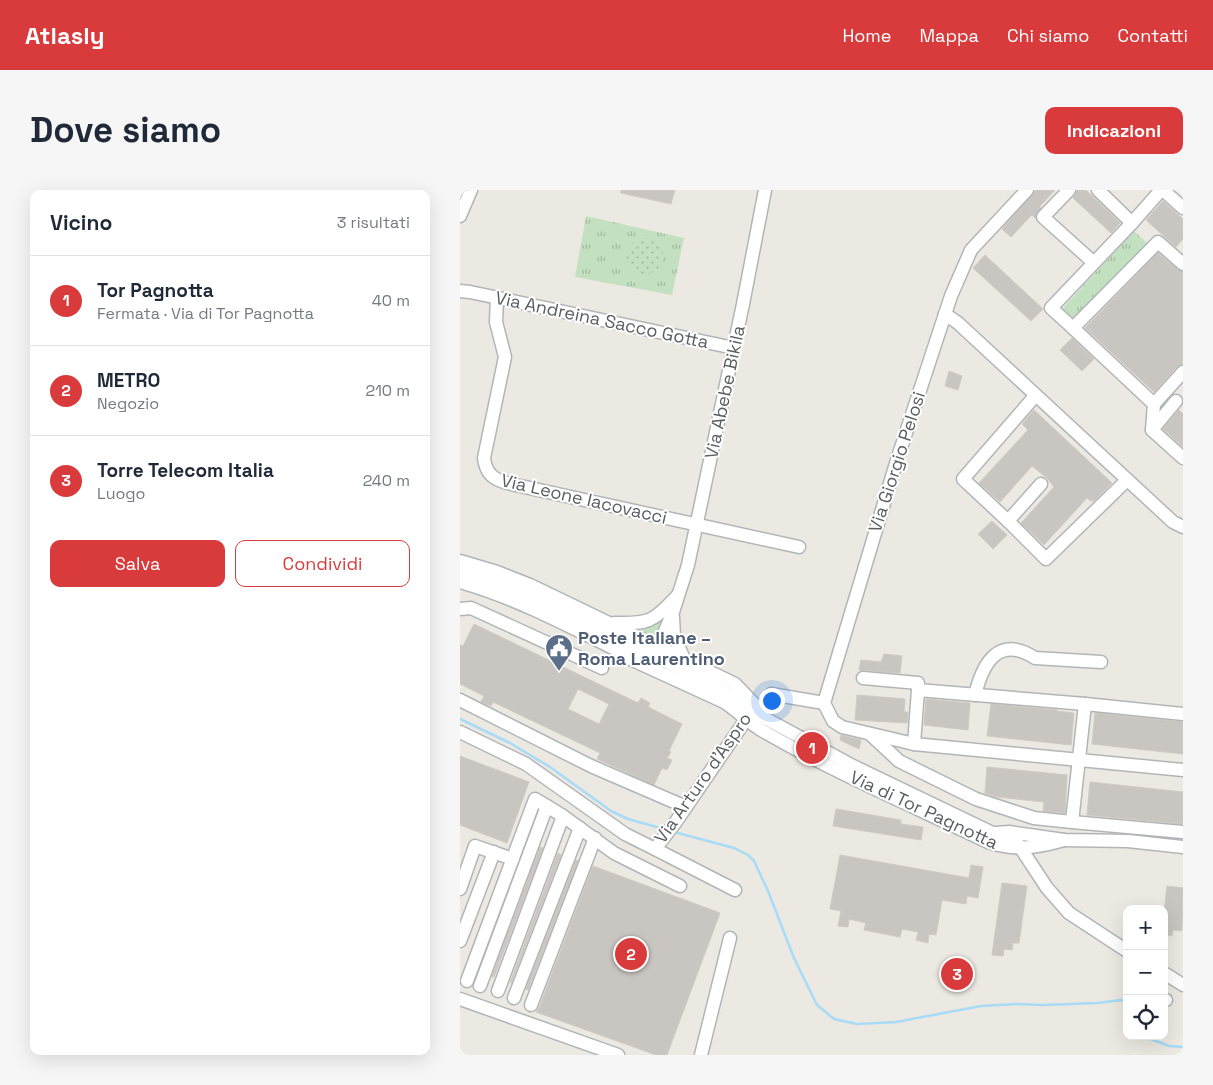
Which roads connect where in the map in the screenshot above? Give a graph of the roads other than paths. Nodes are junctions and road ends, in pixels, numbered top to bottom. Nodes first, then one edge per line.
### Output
1 (472, 190) edge
2 (765, 190) edge
3 (1027, 190) edge
4 (1069, 190) edge
5 (1098, 190) edge
6 (1162, 190) edge
7 (1183, 208) edge
8 (460, 216) edge
9 (1132, 223) junction
10 (1093, 262) junction
11 (1183, 264) edge
12 (463, 289) edge
13 (497, 298) junction
14 (945, 314) junction
15 (1073, 328) junction
16 (734, 348) junction
17 (1183, 372) edge
18 (1165, 392) junction
19 (1036, 396) junction
20 (1154, 404) junction
21 (1179, 404) edge
22 (1152, 430) junction
23 (1183, 458) edge
24 (1127, 480) junction
25 (1041, 484) dead end
26 (1008, 521) junction
27 (697, 524) junction
28 (1183, 527) edge
29 (799, 547) dead end
30 (460, 562) edge
31 (460, 572) edge
32 (460, 582) edge
33 (680, 592) junction
34 (460, 609) edge
35 (674, 612) junction
36 (609, 623) junction
37 (653, 650) junction
38 (619, 651) junction
39 (684, 659) junction
40 (1101, 662) dead end
41 (602, 668) dead end
42 (863, 678) dead end
43 (918, 690) junction
44 (771, 694) dead end
45 (975, 695) junction
46 (460, 700) edge
47 (824, 703) junction
48 (1085, 704) junction
49 (751, 711) junction
50 (1183, 714) edge
51 (460, 732) edge
52 (870, 734) junction
53 (914, 744) junction
54 (1079, 760) junction
55 (1183, 770) edge
56 (547, 806) junction
57 (686, 807) junction
58 (563, 816) junction
59 (1072, 822) junction
60 (580, 828) junction
61 (1009, 832) junction
62 (1183, 832) edge
63 (993, 834) junction
64 (595, 838) junction
65 (1064, 840) junction
66 (1183, 847) edge
67 (1021, 848) junction
68 (655, 849) junction
69 (494, 852) junction
70 (513, 859) junction
71 (680, 886) dead end
72 (460, 889) edge
73 (735, 890) dead end
74 (463, 927) edge
75 (484, 934) junction
76 (730, 938) dead end
77 (460, 941) edge
78 (1123, 947) edge
79 (1168, 976) edge
80 (463, 979) edge
81 (480, 986) junction
82 (1183, 986) edge
83 (498, 992) junction
84 (514, 998) junction
85 (460, 999) edge
86 (531, 1005) junction
87 (524, 1022) junction
88 (618, 1055) edge
89 (701, 1055) edge

1 - 8 street
2 - 16 street, Via Abebe Bikila
3 - 14 street, Via Giorgio Pelosi
4 - 10 street
5 - 9 street
6 - 7 street
6 - 9 street
9 - 10 street
10 - 15 street
11 - 15 street
12 - 13 street, Via Andreina Sacco Gotta
13 - 16 street, Via Andreina Sacco Gotta
13 - 27 street, Via Leone Iacovacci
14 - 19 street
14 - 47 street, Via Giorgio Pelosi
15 - 20 street
16 - 27 street, Via Abebe Bikila
17 - 18 street
18 - 20 street
18 - 21 street
19 - 24 street
19 - 26 street
20 - 22 street
21 - 22 street
22 - 23 street
24 - 26 street
24 - 28 street
25 - 26 street
27 - 29 street, Via Leone Iacovacci
27 - 33 street, Via Abebe Bikila
30 - 36 street, Via di Tor Pagnotta
31 - 37 street, Via di Tor Pagnotta
32 - 38 street, Via di Tor Pagnotta
33 - 35 street, Via Abebe Bikila
33 - 36 street, Via Abebe Bikila
34 - 41 street
35 - 37 street, Via Abebe Bikila
35 - 39 street, Via Abebe Bikila
36 - 37 street, Via di Tor Pagnotta
37 - 38 street, Via di Tor Pagnotta
37 - 39 street, Via di Tor Pagnotta
37 - 49 street, Via di Tor Pagnotta
38 - 49 street, Via di Tor Pagnotta
39 - 49 street, Via di Tor Pagnotta
40 - 45 street
42 - 43 street
43 - 45 street
43 - 53 street
44 - 47 street
45 - 48 street
46 - 57 street
47 - 52 street
48 - 50 street
48 - 54 street
49 - 57 street, Via Arturo d'Aspro
49 - 61 street, Via di Tor Pagnotta
49 - 63 street, Via di Tor Pagnotta
49 - 67 street, Via di Tor Pagnotta
51 - 68 street, Via Arturo d'Aspro
52 - 53 street
52 - 59 street
53 - 54 street
54 - 55 street
54 - 59 street
56 - 58 street
56 - 70 street
56 - 81 street
57 - 68 street, Via Arturo d'Aspro
58 - 60 street
58 - 83 street
59 - 62 street
60 - 64 street
60 - 84 street
61 - 63 street, Via di Tor Pagnotta
61 - 65 street, Via di Tor Pagnotta
61 - 67 street
63 - 67 street, Via di Tor Pagnotta
64 - 71 street
64 - 86 street
65 - 66 street, Via di Tor Pagnotta
65 - 67 street, Via di Tor Pagnotta
67 - 78 street
68 - 73 street
69 - 70 street
69 - 72 street
69 - 74 street
70 - 75 street
74 - 75 street
74 - 77 street
75 - 80 street
76 - 89 street
79 - 82 street
80 - 81 street
81 - 83 street
83 - 84 street
84 - 86 street
85 - 87 street
86 - 87 street
87 - 88 street

